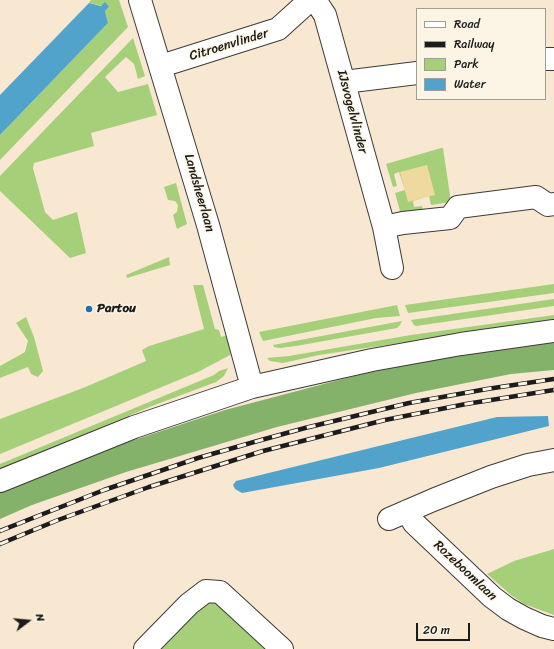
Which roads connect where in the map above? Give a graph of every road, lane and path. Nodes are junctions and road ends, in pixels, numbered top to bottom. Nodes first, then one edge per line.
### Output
1 (140, 0) edge
2 (310, 0) edge
3 (315, 0) edge
4 (161, 66) junction
5 (416, 73) edge
6 (344, 82) junction
7 (554, 204) edge
8 (384, 226) junction
9 (392, 268) dead end
10 (554, 331) edge
11 (252, 387) junction
12 (554, 460) edge
13 (0, 481) edge
14 (554, 629) edge
15 (145, 649) edge
16 (282, 649) edge

1 - 4 street, Landsheerlaan
2 - 4 street, Citroenvlinder
3 - 6 street, IJsvogelvlinder
4 - 11 street, Landsheerlaan
5 - 6 street
6 - 8 street, IJsvogelvlinder
7 - 8 street
8 - 9 street, IJsvogelvlinder
10 - 11 street
11 - 13 street
12 - 14 street, Rozeboomlaan
15 - 16 street

